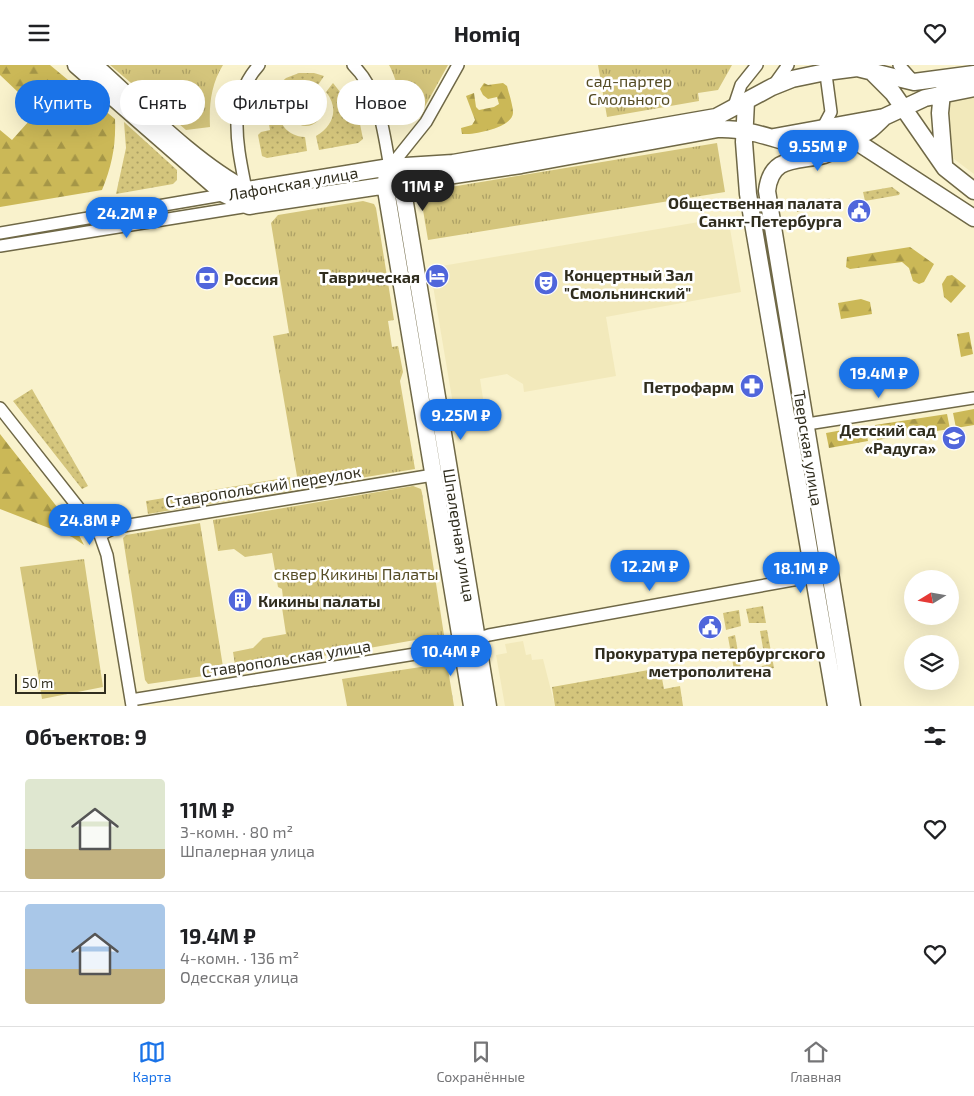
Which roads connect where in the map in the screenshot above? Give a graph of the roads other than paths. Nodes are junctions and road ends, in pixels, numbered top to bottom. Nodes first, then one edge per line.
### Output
1 (76, 65) edge
2 (94, 65) edge
3 (259, 65) edge
4 (353, 65) edge
5 (458, 65) edge
6 (757, 65) edge
7 (788, 65) edge
8 (899, 65) edge
9 (867, 67) edge
10 (826, 69) edge
11 (974, 74) edge
12 (918, 82) junction
13 (772, 87) junction
14 (974, 88) edge
15 (942, 93) junction
16 (740, 105) junction
17 (904, 107) junction
18 (884, 117) junction
19 (822, 129) junction
20 (738, 130) junction
21 (774, 137) junction
22 (851, 138) junction
23 (390, 167) junction
24 (945, 169) junction
25 (393, 183) junction
26 (969, 187) edge
27 (224, 194) junction
28 (248, 198) junction
29 (974, 218) edge
30 (0, 233) edge
31 (0, 247) edge
32 (974, 398) edge
33 (0, 408) edge
34 (805, 425) junction
35 (788, 427) junction
36 (433, 475) junction
37 (100, 535) junction
38 (822, 574) junction
39 (477, 638) junction
40 (462, 644) junction
41 (131, 703) edge
42 (472, 706) edge
43 (488, 706) edge
44 (836, 706) edge
45 (852, 706) edge

1 - 27 street
2 - 28 street
3 - 28 street
4 - 23 street
5 - 23 street
6 - 16 street
7 - 13 street
8 - 12 street
9 - 10 street, Лафонская улица
9 - 12 street, Лафонская улица
9 - 17 street
10 - 13 street, Лафонская улица
10 - 19 street
11 - 12 street
13 - 16 street, Лафонская улица
14 - 15 street
15 - 17 street
15 - 24 street
16 - 20 street, Тверская улица
16 - 23 street, Лафонская улица
17 - 18 street
17 - 24 street
18 - 19 street
18 - 22 street
19 - 21 street
20 - 21 street, Лафонская улица
20 - 25 street, Лафонская улица
20 - 35 street, Тверская улица
21 - 22 street, Лафонская улица
22 - 29 street
22 - 34 street, Тверская улица
23 - 25 street, Шпалерная улица
23 - 28 street, Лафонская улица
24 - 26 street
25 - 28 street, Лафонская улица
25 - 36 street, Шпалерная улица
25 - 39 street, Шпалерная улица
27 - 28 street
27 - 30 street, Лафонская улица
28 - 31 street, Лафонская улица
32 - 34 street
33 - 37 street
34 - 35 street
34 - 38 street, Тверская улица
35 - 38 street, Тверская улица
36 - 37 street, Ставропольский переулок
36 - 40 street, Шпалерная улица
37 - 41 street
38 - 39 street, Ставропольская улица
38 - 44 street, Тверская улица
38 - 45 street, Тверская улица
39 - 40 street, Ставропольская улица
39 - 43 street, Шпалерная улица
40 - 41 street, Ставропольская улица
40 - 42 street, Шпалерная улица

